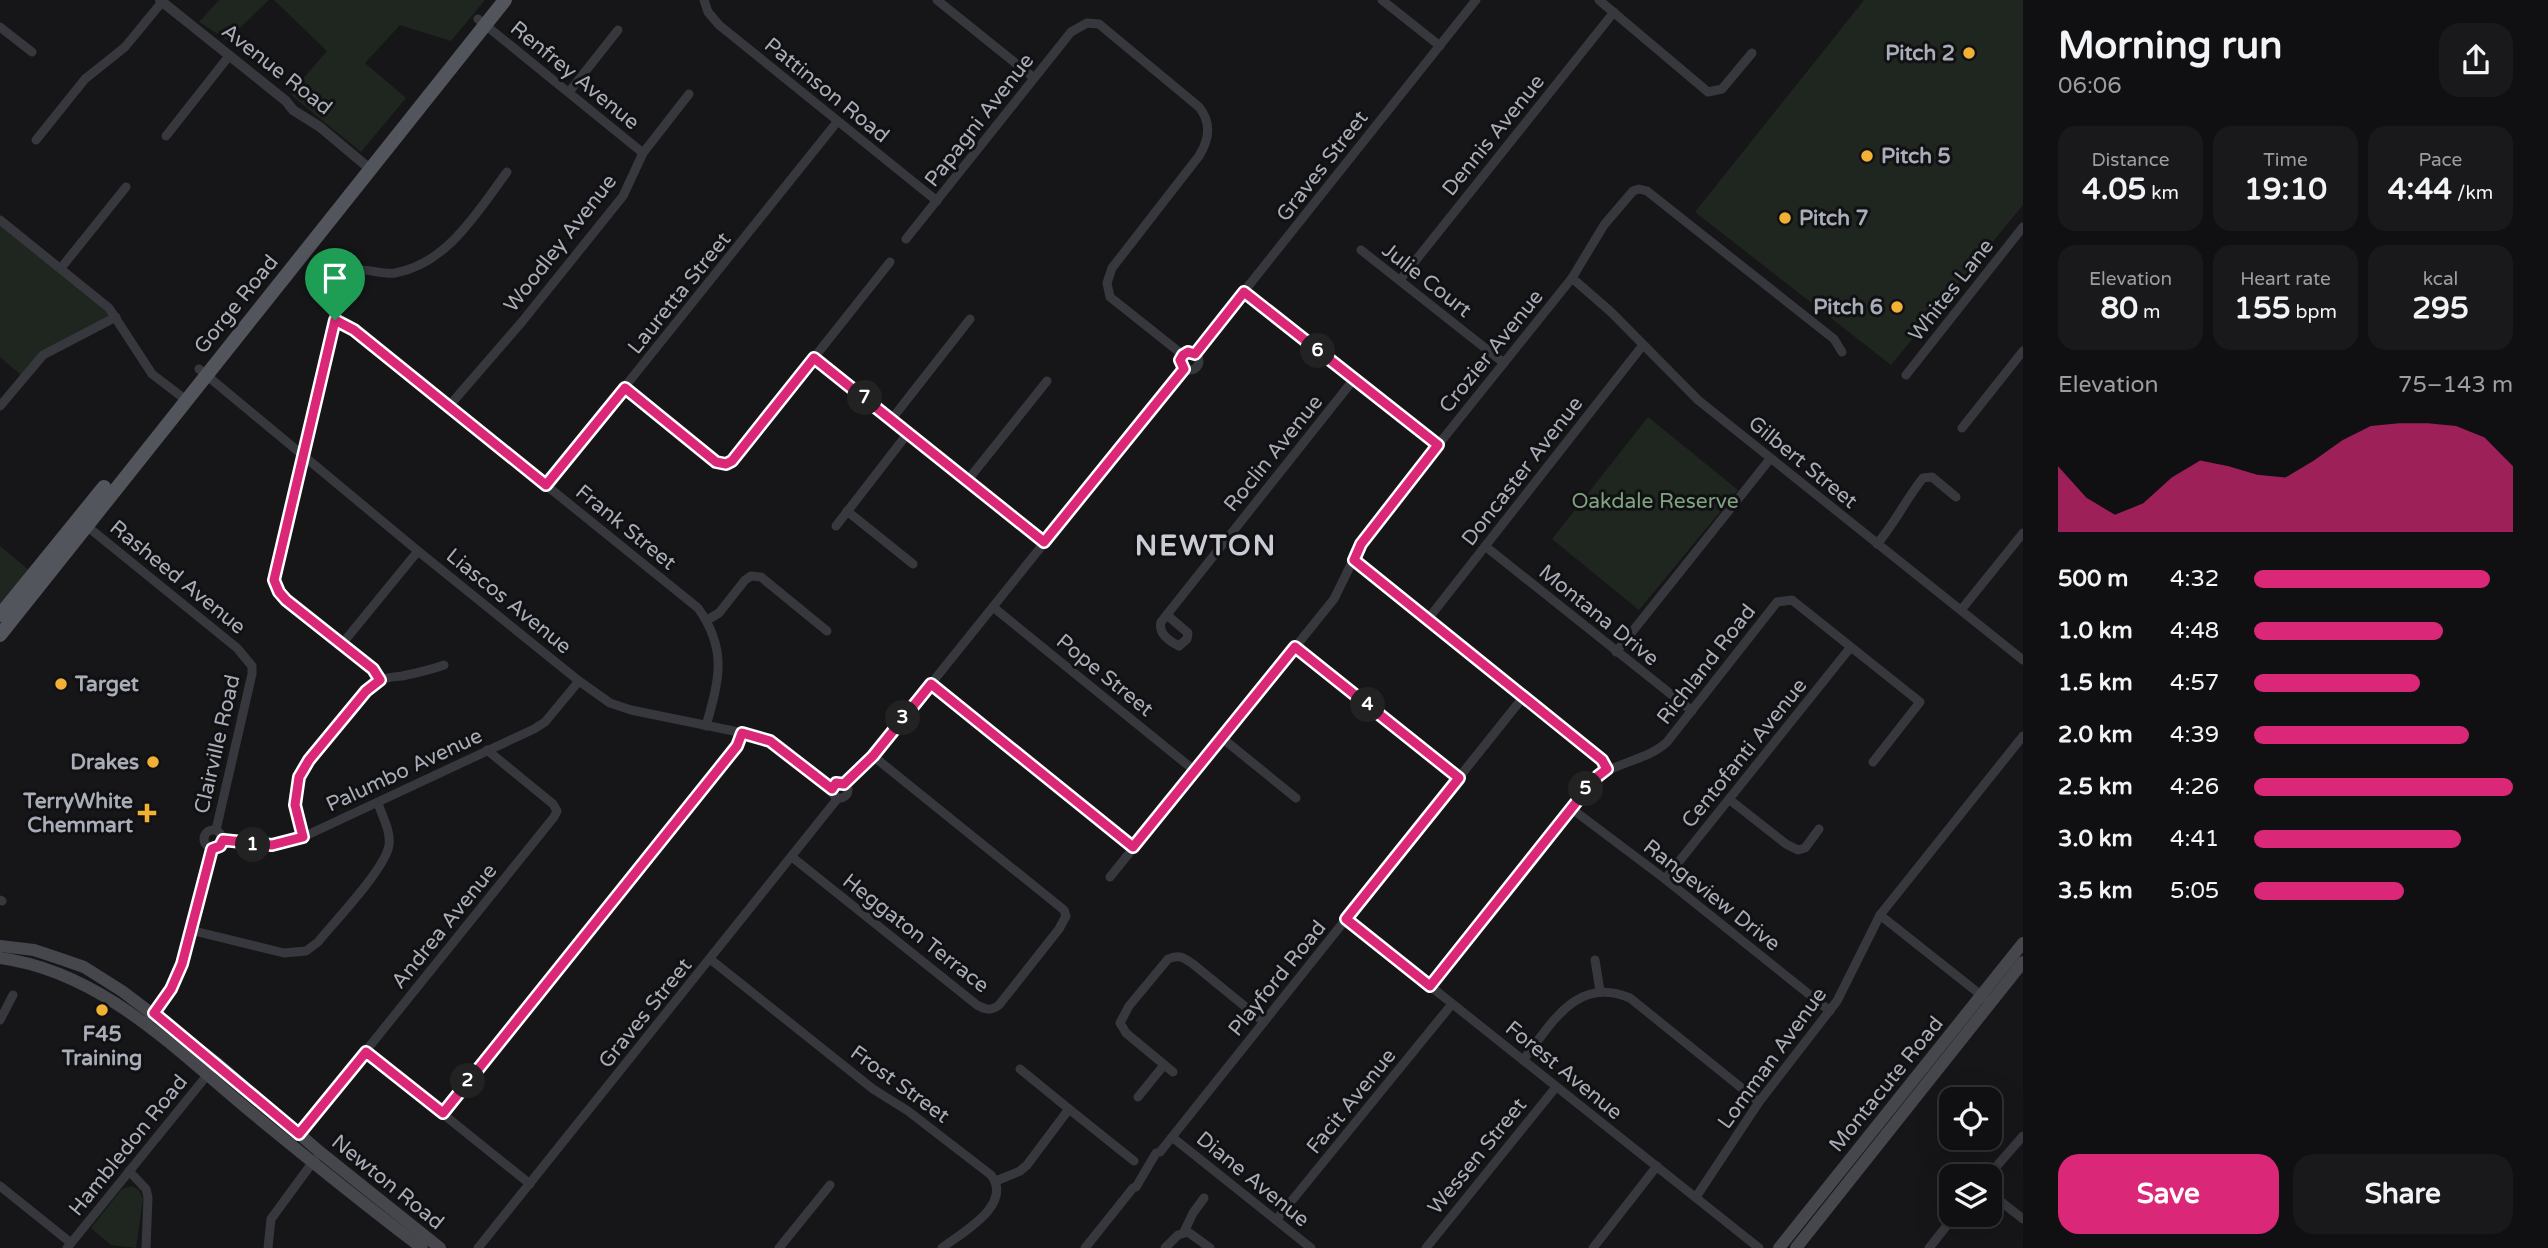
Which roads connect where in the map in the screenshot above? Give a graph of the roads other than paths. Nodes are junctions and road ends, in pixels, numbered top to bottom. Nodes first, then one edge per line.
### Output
1 (494, 0) edge
2 (505, 0) edge
3 (704, 0) edge
4 (937, 0) edge
5 (1382, 0) edge
6 (1476, 0) edge
7 (1599, 0) edge
8 (161, 1) edge
9 (1614, 12) junction
10 (482, 22) junction
11 (0, 27) edge
12 (618, 30) dead end
13 (1440, 46) junction
14 (32, 52) dead end
15 (1752, 53) dead end
16 (229, 56) junction
17 (1034, 78) junction
18 (569, 92) junction
19 (689, 94) dead end
20 (837, 121) junction
21 (166, 136) dead end
22 (36, 140) dead end
23 (643, 153) junction
24 (366, 167) junction
25 (507, 172) dead end
26 (125, 187) dead end
27 (937, 201) junction
28 (0, 220) edge
29 (2023, 227) edge
30 (906, 239) dead end
31 (1361, 250) dead end
32 (890, 262) dead end
33 (61, 268) junction
34 (1572, 278) junction
35 (1401, 280) junction
36 (1244, 292) junction
37 (116, 317) junction
38 (970, 319) dead end
39 (335, 320) junction
40 (1643, 345) junction
41 (2023, 351) edge
42 (1842, 352) dead end
43 (1195, 354) junction
44 (1183, 355) junction
45 (814, 358) junction
46 (1504, 363) junction
47 (1184, 369) junction
48 (202, 372) junction
49 (1906, 375) dead end
50 (1354, 379) junction
51 (1047, 381) dead end
52 (625, 388) junction
53 (182, 398) junction
54 (0, 406) edge
55 (449, 406) junction
56 (891, 420) junction
57 (1962, 428) dead end
58 (908, 433) junction
59 (1438, 445) junction
60 (305, 455) junction
61 (1770, 459) junction
62 (967, 481) junction
63 (546, 485) junction
64 (1956, 497) dead end
65 (847, 511) junction
66 (82, 522) junction
67 (836, 526) dead end
68 (2023, 533) edge
69 (1044, 542) junction
70 (1877, 544) junction
71 (1485, 546) junction
72 (418, 551) junction
73 (1354, 560) junction
74 (913, 564) dead end
75 (993, 607) junction
76 (1961, 610) junction
77 (0, 615) edge
78 (1167, 615) dead end
79 (1428, 618) junction
80 (707, 620) junction
81 (827, 631) dead end
82 (0, 635) edge
83 (342, 644) junction
84 (1295, 647) junction
85 (1850, 648) junction
86 (1616, 652) junction
87 (2023, 660) edge
88 (444, 665) dead end
89 (252, 666) joint
90 (380, 680) junction
91 (579, 681) junction
92 (931, 684) junction
93 (1524, 696) junction
94 (1692, 712) junction
95 (706, 726) junction
96 (742, 733) junction
97 (2023, 736) edge
98 (1222, 738) junction
99 (487, 750) junction
100 (873, 756) junction
101 (1873, 762) dead end
102 (1607, 769) junction
103 (1195, 771) junction
104 (1459, 778) junction
105 (844, 784) junction
106 (832, 789) junction
107 (838, 798) junction
108 (1296, 798) dead end
109 (1730, 800) junction
110 (378, 803) junction
111 (1572, 808) junction
112 (1819, 829) dead end
113 (216, 830) junction
114 (303, 837) junction
115 (223, 840) junction
116 (1133, 847) junction
117 (212, 849) junction
118 (792, 858) junction
119 (1110, 877) dead end
120 (1665, 879) junction
121 (1880, 915) junction
122 (1346, 919) junction
123 (190, 930) junction
124 (2023, 943) edge
125 (0, 946) edge
126 (0, 958) edge
127 (710, 959) junction
128 (1595, 960) dead end
129 (2023, 962) edge
130 (1430, 986) junction
131 (1600, 991) junction
132 (13, 995) dead end
133 (1986, 999) junction
134 (1452, 1004) junction
135 (1830, 1012) junction
136 (154, 1013) junction
137 (0, 1020) edge
138 (1264, 1022) junction
139 (145, 1025) junction
140 (366, 1052) junction
141 (1523, 1060) junction
142 (217, 1063) junction
143 (1164, 1065) junction
144 (1020, 1069) dead end
145 (1173, 1072) dead end
146 (207, 1076) junction
147 (1556, 1087) junction
148 (1138, 1097) dead end
149 (1759, 1102) junction
150 (1069, 1110) junction
151 (443, 1113) junction
152 (299, 1134) junction
153 (2023, 1136) edge
154 (1172, 1137) junction
155 (316, 1157) junction
156 (1134, 1161) dead end
157 (1998, 1164) edge
158 (1657, 1166) junction
159 (129, 1171) junction
160 (996, 1181) junction
161 (530, 1184) junction
162 (830, 1185) dead end
163 (0, 1186) edge
164 (1696, 1197) junction
165 (1204, 1198) dead end
166 (2002, 1202) edge
167 (2023, 1219) edge
168 (1276, 1220) junction
169 (1946, 1227) edge
170 (1184, 1232) junction
171 (69, 1245) edge
172 (146, 1248) edge
173 (268, 1248) edge
174 (422, 1248) edge
175 (440, 1248) edge
176 (478, 1248) edge
177 (779, 1248) edge
178 (942, 1248) edge
179 (1085, 1248) edge
180 (1165, 1248) edge
181 (1210, 1248) edge
182 (1311, 1248) edge
183 (1426, 1248) edge
184 (1592, 1248) edge
185 (1759, 1248) edge
186 (1779, 1248) edge
187 (1796, 1248) edge
188 (1929, 1248) edge

1 - 10 main road, Gorge Road
2 - 10 main road, Gorge Road
3 - 20 street, Pattinson Road
4 - 17 street
5 - 13 street
6 - 13 street, Graves Street
7 - 9 street
8 - 16 street, Avenue Road
8 - 22 street
9 - 15 street
9 - 35 street, Dennis Avenue
10 - 18 street, Renfrey Avenue
10 - 24 main road, Gorge Road
11 - 14 street
12 - 18 street
13 - 36 street, Graves Street
16 - 21 street
16 - 24 street, Avenue Road
17 - 27 street, Papagni Avenue
17 - 44 street, Papagni Avenue
18 - 23 street, Renfrey Avenue
19 - 23 street, Woodley Avenue
20 - 27 street, Pattinson Road
20 - 52 street, Lauretta Street
23 - 55 street, Woodley Avenue
24 - 48 main road, Gorge Road
25 - 39 street
26 - 33 street
27 - 30 street, Papagni Avenue
28 - 33 street
29 - 49 street, Whites Lane
31 - 35 street, Julie Court
32 - 45 street
33 - 37 street
34 - 40 street, Gilbert Street
34 - 42 street, Crozier Avenue
34 - 46 street, Crozier Avenue
35 - 46 street, Julie Court
36 - 43 street, Graves Street
36 - 50 street
37 - 53 street
37 - 54 street
38 - 56 street
39 - 55 street, Frank Street
39 - 60 street
40 - 61 street, Gilbert Street
40 - 71 street, Doncaster Avenue
41 - 57 street
43 - 44 street
43 - 47 street
44 - 47 street
45 - 52 street
45 - 56 street
46 - 59 street, Crozier Avenue
47 - 69 street
48 - 53 main road, Gorge Road
48 - 60 street, Liascos Avenue
50 - 59 street
50 - 78 street, Roclin Avenue
51 - 62 street
52 - 63 street, Lauretta Street
53 - 66 main road, Gorge Road
55 - 63 street, Frank Street
56 - 58 street
58 - 62 street
58 - 65 street
59 - 73 street, Crozier Avenue
60 - 72 street, Liascos Avenue
60 - 83 street
61 - 70 street, Gilbert Street
61 - 86 street
62 - 69 street
63 - 80 street, Frank Street
64 - 70 street
65 - 67 street
65 - 74 street
66 - 77 main road, Gorge Road
66 - 82 main road, Gorge Road
66 - 89 street, Rasheed Avenue
68 - 76 street
69 - 75 street
70 - 76 street, Gilbert Street
71 - 79 street, Doncaster Avenue
71 - 86 street, Montana Drive
72 - 83 street
72 - 91 street, Liascos Avenue
73 - 79 street
73 - 84 street, Crozier Avenue
75 - 92 street
75 - 103 street, Pope Street
76 - 87 street, Gilbert Street
79 - 93 street
80 - 81 street
80 - 95 street, Frank Street
83 - 90 street
84 - 98 street, Crozier Avenue
84 - 104 street
85 - 94 street, Richland Road
85 - 101 street, Richland Road
85 - 109 street, Centofanti Avenue
86 - 94 street, Montana Drive
88 - 90 street
89 - 113 street, Clairville Road
90 - 114 street
91 - 95 street, Liascos Avenue
91 - 99 street, Palumbo Avenue
92 - 100 street
92 - 116 street
93 - 102 street
93 - 104 street, Playford Road
94 - 102 street, Richland Road
95 - 96 street, Liascos Avenue
96 - 106 street, Liascos Avenue
96 - 151 street
97 - 121 street, Lomman Avenue
98 - 103 street, Crozier Avenue
98 - 108 street
99 - 110 street, Palumbo Avenue
99 - 140 street, Andrea Avenue
100 - 105 street
100 - 118 street, Heggaton Terrace
102 - 111 street, Richland Road
103 - 116 street, Crozier Avenue
104 - 122 street, Playford Road
105 - 106 street
105 - 107 street
106 - 107 street
107 - 118 street, Graves Street
109 - 112 street
109 - 120 street, Centofanti Avenue
110 - 114 street, Palumbo Avenue
110 - 123 street
111 - 120 street, Rangeview Drive
111 - 130 street, Richland Road
113 - 115 street
113 - 117 street
114 - 115 street, Palumbo Avenue
115 - 117 street
116 - 119 street, Crozier Avenue
117 - 123 street
118 - 127 street, Graves Street
120 - 135 street, Rangeview Drive
121 - 133 street
121 - 135 street, Lomman Avenue
122 - 130 street, Forest Avenue
122 - 138 street, Playford Road
123 - 136 street
124 - 133 main road, Montacute Road
125 - 136 main road, Newton Road
126 - 139 main road, Newton Road
127 - 160 street, Frost Street
127 - 161 street, Graves Street
128 - 131 street
129 - 133 main road, Montacute Road
130 - 134 street, Forest Avenue
131 - 141 street
131 - 149 street
132 - 137 street
133 - 186 main road, Montacute Road
133 - 187 main road, Montacute Road
134 - 141 street, Forest Avenue
134 - 168 street, Facit Avenue
135 - 149 street, Lomman Avenue
136 - 139 street
136 - 142 main road, Newton Road
138 - 143 street
138 - 154 street, Playford Road
139 - 146 main road, Newton Road
140 - 151 street
140 - 152 street, Andrea Avenue
141 - 147 street, Forest Avenue
142 - 146 street, Hambledon Road
142 - 152 main road, Newton Road
143 - 145 street
143 - 148 street
144 - 150 street
146 - 155 main road, Newton Road
146 - 159 street, Hambledon Road
147 - 158 street, Forest Avenue
147 - 183 street, Wessen Street
149 - 164 street, Lomman Avenue
150 - 156 street
150 - 160 street
151 - 161 street
152 - 155 main road, Newton Road
153 - 157 street
154 - 168 street, Diane Avenue
154 - 179 street, Playford Road
155 - 173 street
155 - 174 main road, Newton Road
155 - 175 main road, Newton Road
158 - 164 street, Forest Avenue
158 - 184 street
159 - 171 street, Hambledon Road
159 - 172 street
160 - 178 street
161 - 176 street, Graves Street
162 - 177 street
163 - 171 street
164 - 185 street, Forest Avenue
165 - 170 street
166 - 167 street
168 - 182 street, Diane Avenue
169 - 188 street
170 - 180 street
170 - 181 street

